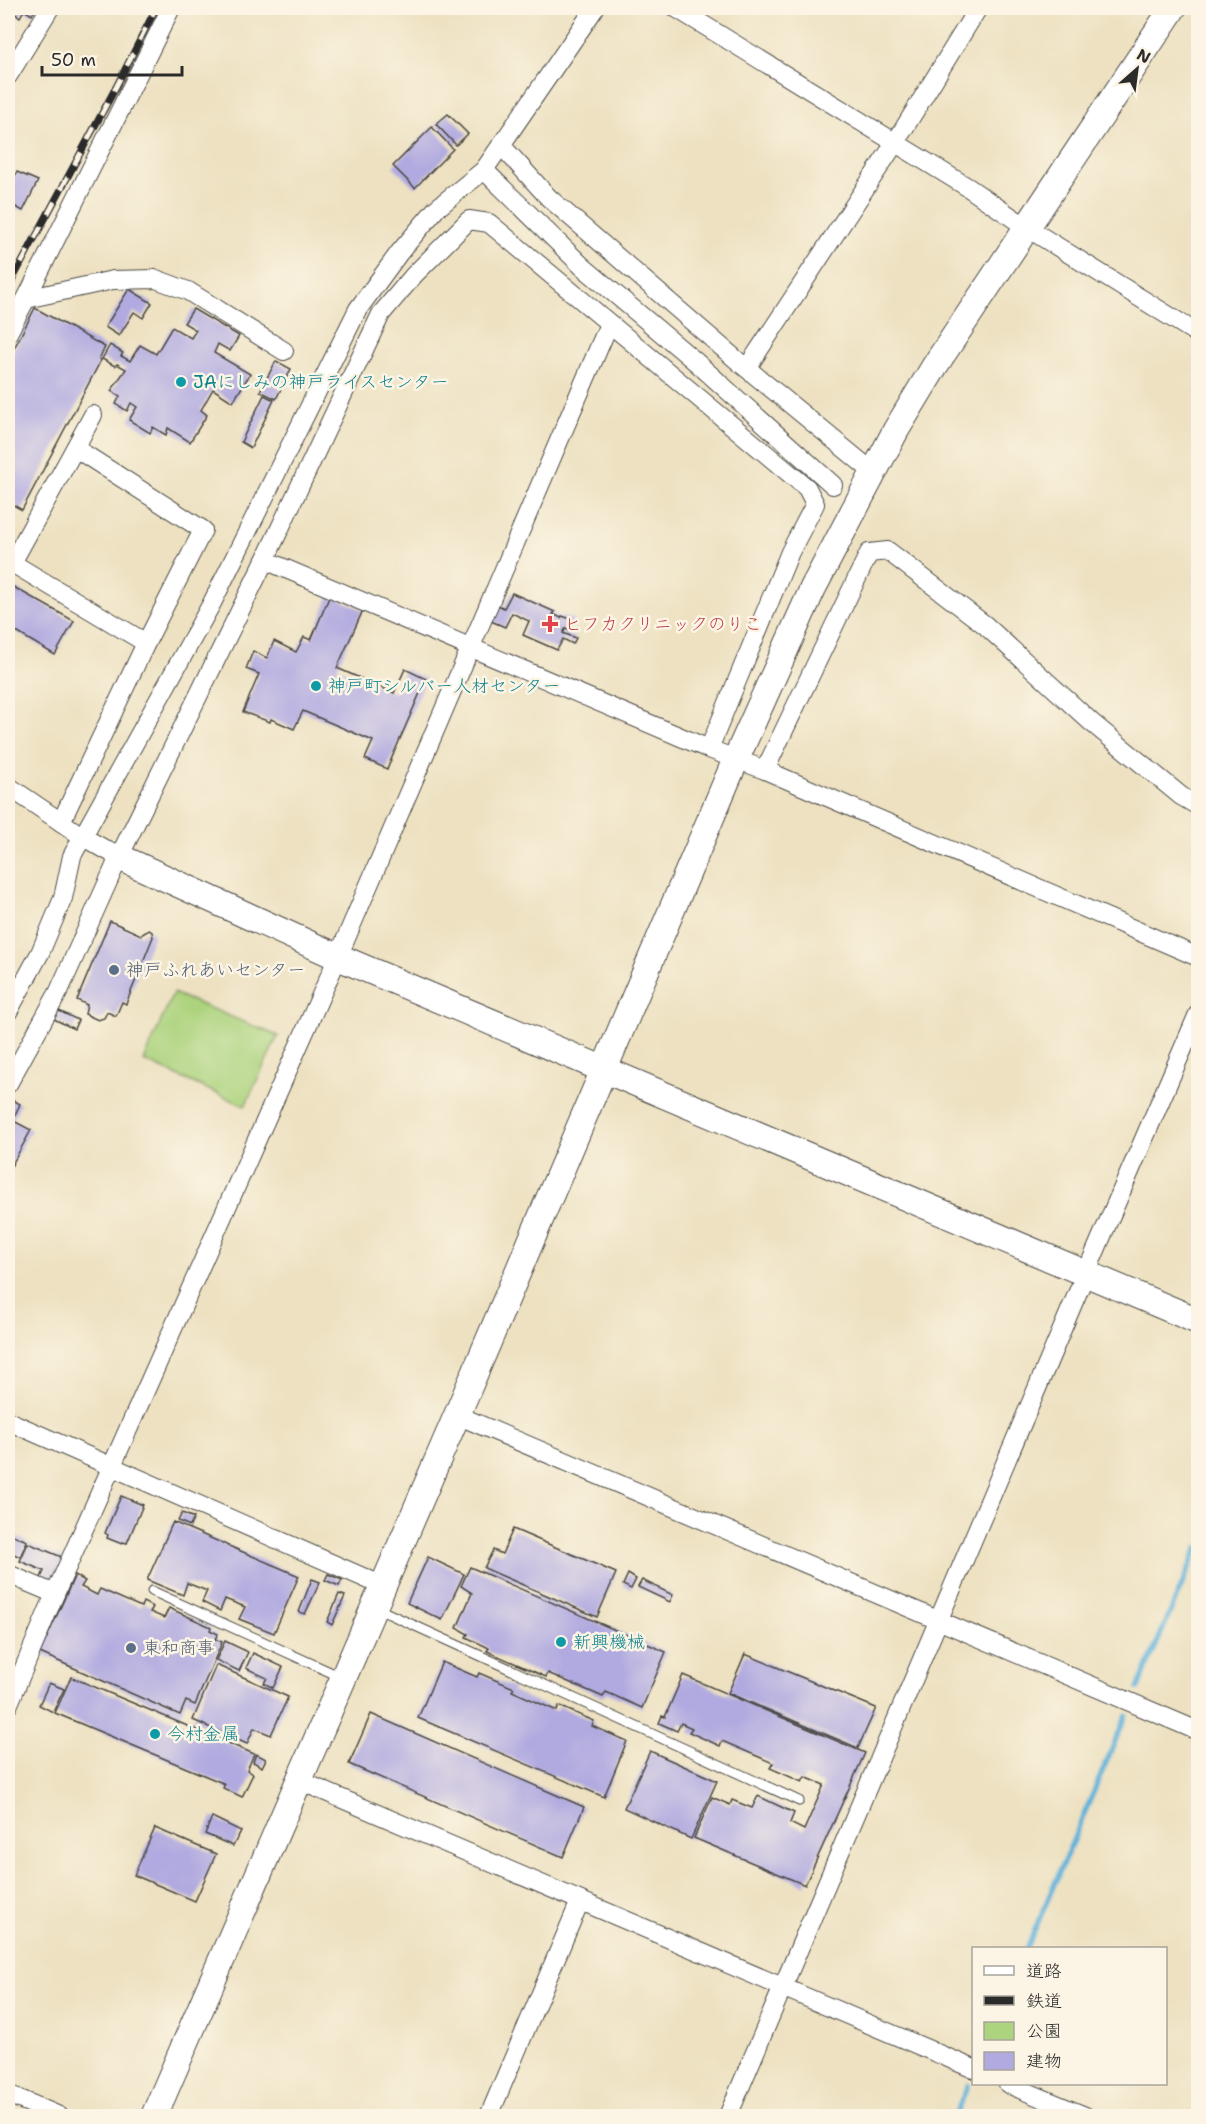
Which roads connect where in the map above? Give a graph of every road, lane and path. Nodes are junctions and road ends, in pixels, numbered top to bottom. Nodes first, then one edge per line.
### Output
1 (50, 8) edge
2 (171, 8) edge
3 (595, 8) edge
4 (676, 8) edge
5 (978, 8) edge
6 (1173, 8) edge
7 (8, 76) edge
8 (895, 143) junction
9 (501, 145) junction
10 (484, 170) junction
11 (1026, 227) junction
12 (26, 299) junction
13 (609, 324) junction
14 (8, 333) edge
15 (1198, 334) edge
16 (284, 351) dead end
17 (747, 368) junction
18 (93, 415) dead end
19 (75, 448) junction
20 (873, 472) junction
21 (833, 484) dead end
22 (265, 560) junction
23 (10, 562) edge
24 (146, 643) junction
25 (471, 646) junction
26 (709, 749) junction
27 (736, 759) junction
28 (765, 770) junction
29 (8, 786) edge
30 (1198, 806) edge
31 (61, 822) junction
32 (83, 837) junction
33 (119, 857) junction
34 (338, 957) junction
35 (1198, 957) edge
36 (8, 1012) edge
37 (1198, 1014) edge
38 (604, 1070) junction
39 (8, 1083) edge
40 (1086, 1273) junction
41 (1198, 1321) edge
42 (457, 1415) junction
43 (8, 1421) edge
44 (113, 1467) junction
45 (8, 1574) edge
46 (152, 1591) dead end
47 (55, 1594) junction
48 (378, 1597) junction
49 (939, 1619) junction
50 (343, 1677) junction
51 (8, 1706) edge
52 (1198, 1731) edge
53 (298, 1780) junction
54 (799, 1800) dead end
55 (580, 1901) junction
56 (783, 1988) junction
57 (972, 2068) edge
58 (1010, 2085) edge
59 (8, 2094) edge
60 (59, 2116) edge
61 (154, 2116) edge
62 (489, 2116) edge
63 (728, 2116) edge
64 (1085, 2116) edge

1 - 7 street
2 - 12 street
3 - 9 street
4 - 8 street
5 - 8 street
6 - 11 street
8 - 11 street
8 - 17 street
9 - 10 street
9 - 17 street
10 - 21 street
10 - 32 street
11 - 15 street
11 - 20 street
12 - 14 street
12 - 16 street
13 - 22 street
13 - 25 street
13 - 26 street
17 - 20 street
18 - 19 street
19 - 23 street
19 - 24 street
20 - 27 street
22 - 25 street
22 - 33 street
23 - 24 street
24 - 31 street
25 - 26 street
25 - 34 street
26 - 27 street
27 - 28 street
27 - 38 street
28 - 30 street
28 - 35 street
29 - 31 street
31 - 32 street
32 - 33 street
32 - 36 street
33 - 34 street
33 - 39 street
34 - 38 street
34 - 44 street
37 - 40 street
38 - 40 street
38 - 42 street
40 - 41 street
40 - 49 street
42 - 48 street
42 - 49 street
43 - 44 street
44 - 47 street
44 - 48 street
45 - 47 street
46 - 50 lane
47 - 51 street
48 - 50 street
48 - 54 lane
49 - 52 street
49 - 56 street
50 - 53 street
53 - 55 street
53 - 61 street
55 - 56 street
55 - 62 street
56 - 57 street
56 - 63 street
58 - 64 street
59 - 60 street

